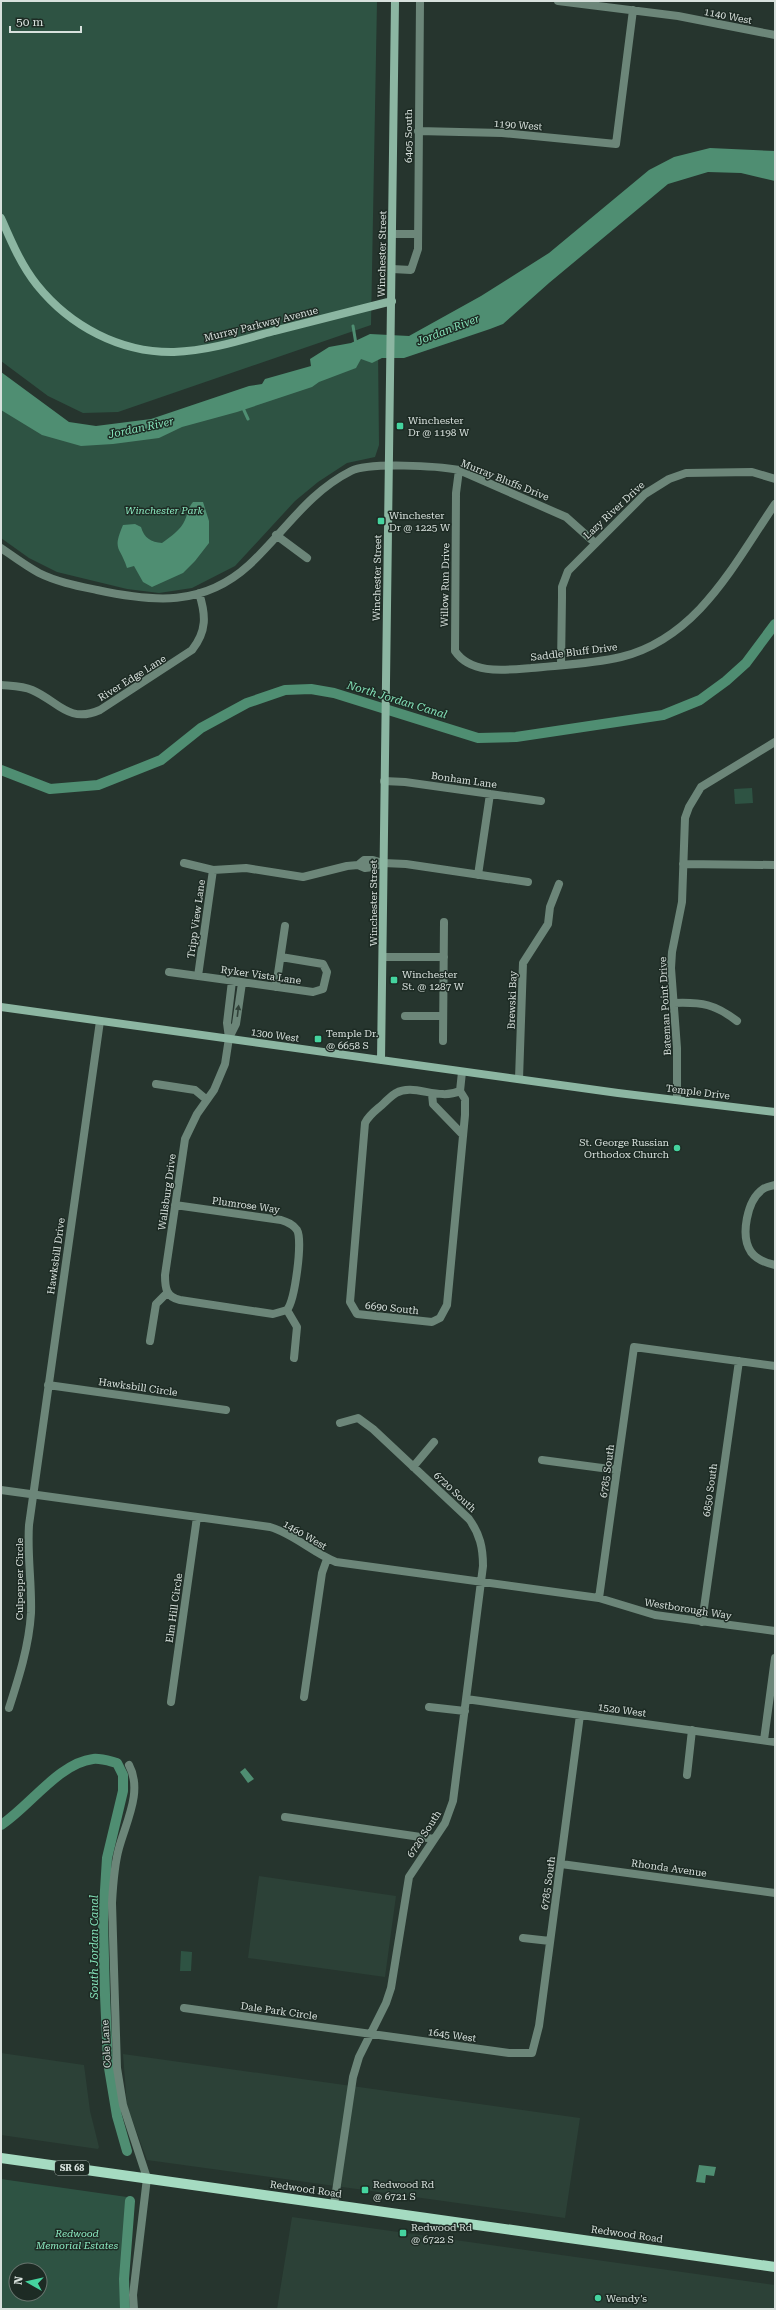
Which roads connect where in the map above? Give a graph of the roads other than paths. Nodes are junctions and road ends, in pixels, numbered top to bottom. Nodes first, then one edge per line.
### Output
1 (396, 1) edge
2 (420, 1) edge
3 (558, 1) edge
4 (633, 10) junction
5 (775, 35) edge
6 (418, 131) junction
7 (1, 218) edge
8 (393, 234) junction
9 (418, 234) junction
10 (392, 269) junction
11 (392, 301) junction
12 (389, 467) junction
13 (459, 470) junction
14 (775, 479) edge
15 (775, 504) edge
16 (276, 535) junction
17 (594, 542) junction
18 (1, 548) edge
19 (307, 558) dead end
20 (199, 593) junction
21 (455, 651) joint
22 (561, 665) junction
23 (1, 685) edge
24 (775, 742) edge
25 (384, 781) junction
26 (490, 794) junction
27 (541, 801) dead end
28 (184, 863) dead end
29 (383, 863) junction
30 (683, 864) junction
31 (775, 865) edge
32 (214, 870) junction
33 (478, 875) junction
34 (528, 882) dead end
35 (559, 884) dead end
36 (444, 922) dead end
37 (285, 926) dead end
38 (281, 957) junction
39 (383, 957) junction
40 (444, 957) junction
41 (169, 972) dead end
42 (198, 976) junction
43 (232, 981) junction
44 (242, 983) junction
45 (276, 987) junction
46 (674, 1003) junction
47 (1, 1007) edge
48 (405, 1016) dead end
49 (443, 1016) junction
50 (100, 1021) junction
51 (738, 1022) dead end
52 (229, 1038) junction
53 (443, 1041) dead end
54 (381, 1060) junction
55 (462, 1072) junction
56 (519, 1079) junction
57 (156, 1084) dead end
58 (460, 1091) junction
59 (618, 1093) joint
60 (432, 1094) junction
61 (207, 1100) junction
62 (677, 1100) junction
63 (775, 1112) edge
64 (463, 1135) junction
65 (775, 1185) edge
66 (175, 1205) junction
67 (775, 1265) edge
68 (167, 1293) junction
69 (287, 1310) junction
70 (150, 1341) dead end
71 (294, 1358) dead end
72 (739, 1361) junction
73 (775, 1366) edge
74 (48, 1385) junction
75 (226, 1410) dead end
76 (340, 1423) dead end
77 (434, 1442) dead end
78 (542, 1460) dead end
79 (413, 1467) junction
80 (617, 1470) junction
81 (1, 1490) edge
82 (34, 1494) junction
83 (197, 1517) junction
84 (327, 1559) junction
85 (482, 1583) junction
86 (599, 1598) junction
87 (702, 1622) junction
88 (775, 1631) edge
89 (775, 1658) edge
90 (304, 1697) dead end
91 (466, 1699) junction
92 (171, 1702) dead end
93 (429, 1707) dead end
94 (9, 1708) dead end
95 (465, 1711) junction
96 (580, 1715) junction
97 (692, 1730) junction
98 (764, 1740) junction
99 (775, 1742) edge
100 (129, 1765) dead end
101 (687, 1775) dead end
102 (285, 1817) dead end
103 (434, 1839) junction
104 (561, 1864) junction
105 (775, 1892) edge
106 (523, 1938) dead end
107 (550, 1942) junction
108 (184, 2008) dead end
109 (370, 2034) junction
110 (532, 2053) joint
111 (1, 2158) edge
112 (147, 2178) junction
113 (334, 2205) junction
114 (775, 2267) edge
115 (134, 2309) edge

1 - 8 main road, Winchester Street
2 - 6 street, 6405 South
3 - 4 street, 1140 West
4 - 5 street, 1140 West
4 - 6 street, 1190 West
6 - 9 street, 6405 South
7 - 11 main road, Murray Parkway Avenue
8 - 9 street
8 - 10 main road, Winchester Street
9 - 10 street, 6405 South
10 - 11 main road, Winchester Street
11 - 12 main road, Winchester Street
12 - 13 street, Murray Bluffs Drive
12 - 16 street, Murray Bluffs Drive
12 - 25 main road, Winchester Street
13 - 17 street, Murray Bluffs Drive
13 - 21 street, Willow Run Drive
14 - 17 street, Lazy River Drive
15 - 22 street, Saddle Bluff Drive
16 - 19 street
16 - 20 street, Murray Bluffs Drive
17 - 22 street, Lazy River Drive
18 - 20 street, Murray Bluffs Drive
20 - 23 street, River Edge Lane
21 - 22 street, Saddle Bluff Drive
24 - 30 street, Bateman Point Drive
25 - 26 street, Bonham Lane
25 - 29 main road, Winchester Street
26 - 27 street, Bonham Lane
26 - 33 street
28 - 32 street
29 - 32 street, Tripp View Lane
29 - 33 street, Tripp View Lane
29 - 39 main road, Winchester Street
30 - 31 street
30 - 46 street, Bateman Point Drive
32 - 42 street, Tripp View Lane
33 - 34 street, Tripp View Lane
35 - 56 street, Brewski Bay
36 - 40 street
37 - 38 street
38 - 45 street
38 - 45 street, Ryker Vista Lane
39 - 40 street
39 - 54 main road, Winchester Street
40 - 49 street
41 - 42 street, Ryker Vista Lane
42 - 43 street, Ryker Vista Lane
43 - 44 street, Ryker Vista Lane
43 - 52 street
44 - 45 street, Ryker Vista Lane
52 -> 44 street
46 - 51 street
46 - 62 street, Bateman Point Drive
47 - 50 main road, 1300 West
48 - 49 street
49 - 53 street
50 - 52 main road, 1300 West
50 - 74 street, Hawksbill Drive
52 - 54 main road, 1300 West
52 - 61 street, Wallsburg Drive
54 - 55 main road, 1300 West
55 - 56 main road, 1300 West
55 - 58 street, 6690 South
56 - 59 main road, 1300 West
57 - 61 street
58 - 60 street, 6690 South
58 - 64 street, 6690 South
59 - 62 main road, Temple Drive
60 - 64 street
60 - 64 street, 6690 South
61 - 66 street, Wallsburg Drive
62 - 63 main road, Temple Drive
65 - 67 street
66 - 68 street, Wallsburg Drive
66 - 69 street, Plumrose Way
68 - 69 street
68 - 70 street
69 - 71 street
72 - 73 street
72 - 80 street, 6785 South
72 - 87 street, 6850 South
74 - 75 street, Hawksbill Circle
74 - 82 street, Hawksbill Drive
76 - 79 street, 6720 South
77 - 79 street
78 - 80 street
79 - 85 street, 6720 South
80 - 86 street, 6785 South
81 - 82 street, 1460 West
82 - 83 street, 1460 West
82 - 94 street, Culpepper Circle
83 - 84 street, 1460 West
83 - 92 street, Elm Hill Circle
84 - 85 street, 1460 West
84 - 90 street
85 - 86 street, 1460 West
85 - 91 street, 6720 South
86 - 87 street, Westborough Way
87 - 88 street, Westborough Way
89 - 98 street
91 - 95 street, 6720 South
91 - 96 street, 1520 West
93 - 95 street
95 - 103 street, 6720 South
96 - 97 street, 1520 West
96 - 104 street, 6785 South
97 - 98 street, 1520 West
97 - 101 street
98 - 99 street, 1520 West
100 - 112 street, Cole Lane
102 - 103 street
103 - 109 street, 6720 South
104 - 105 street, Rhonda Avenue
104 - 107 street, 6785 South
106 - 107 street
107 - 110 street, 6785 South
108 - 109 street, Dale Park Circle
109 - 110 street, 1645 West
109 - 113 street, 6720 South
111 - 112 main road, Redwood Road / SR 68
112 - 113 main road, Redwood Road / SR 68
112 - 115 street
113 - 114 main road, Redwood Road / SR 68

